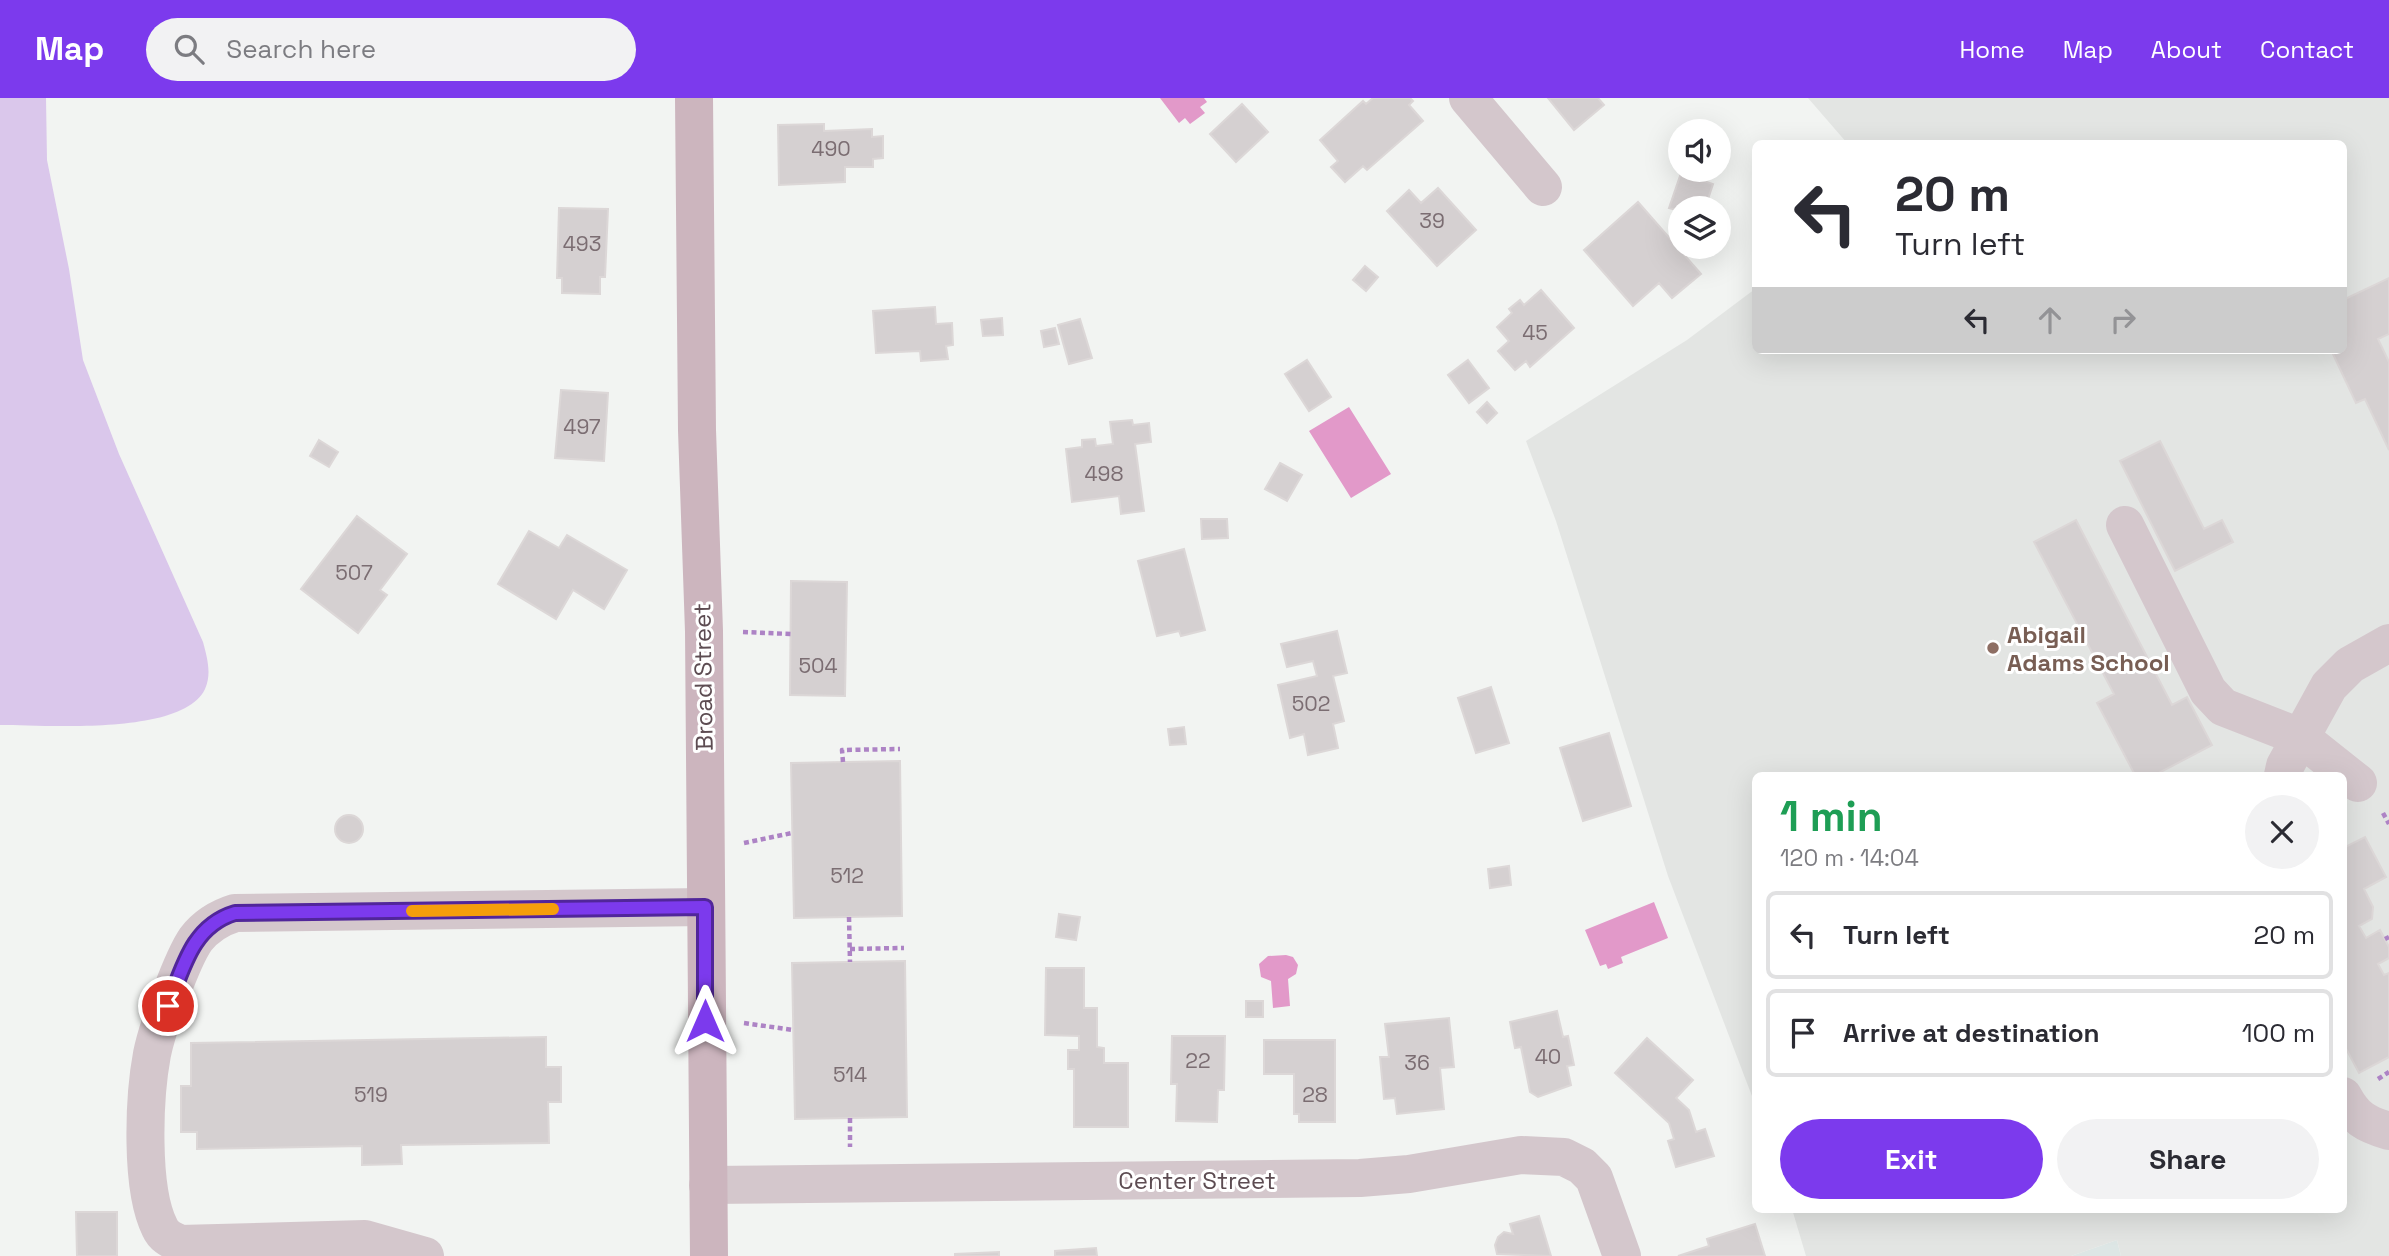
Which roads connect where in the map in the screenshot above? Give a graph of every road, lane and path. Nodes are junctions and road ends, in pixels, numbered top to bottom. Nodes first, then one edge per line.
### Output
1 (694, 98) edge
2 (1468, 98) edge
3 (1543, 187) dead end
4 (2124, 525) dead end
5 (704, 631) junction
6 (791, 634) dead end
7 (2389, 643) edge
8 (2300, 737) junction
9 (900, 749) dead end
10 (842, 762) dead end
11 (2284, 772) edge
12 (2344, 772) edge
13 (2347, 774) edge
14 (2358, 783) dead end
15 (792, 833) dead end
16 (705, 843) junction
17 (705, 907) junction
18 (849, 917) dead end
19 (904, 947) dead end
20 (850, 949) junction
21 (850, 962) dead end
22 (2347, 1104) edge
23 (2389, 1131) edge
24 (708, 1185) junction
25 (425, 1256) edge
26 (709, 1256) edge
27 (1622, 1256) edge

1 - 5 main road, Broad Street
2 - 3 street
4 - 8 street
5 - 6 path
5 - 16 main road, Broad Street
7 - 8 street
8 - 11 street
8 - 12 street
9 - 10 path
13 - 14 street
15 - 16 path
16 - 17 main road, Broad Street
17 - 24 main road, Broad Street
17 - 25 street
18 - 20 path
19 - 20 path
20 - 21 path
22 - 23 street
24 - 26 main road, Broad Street
24 - 27 street, Center Street

